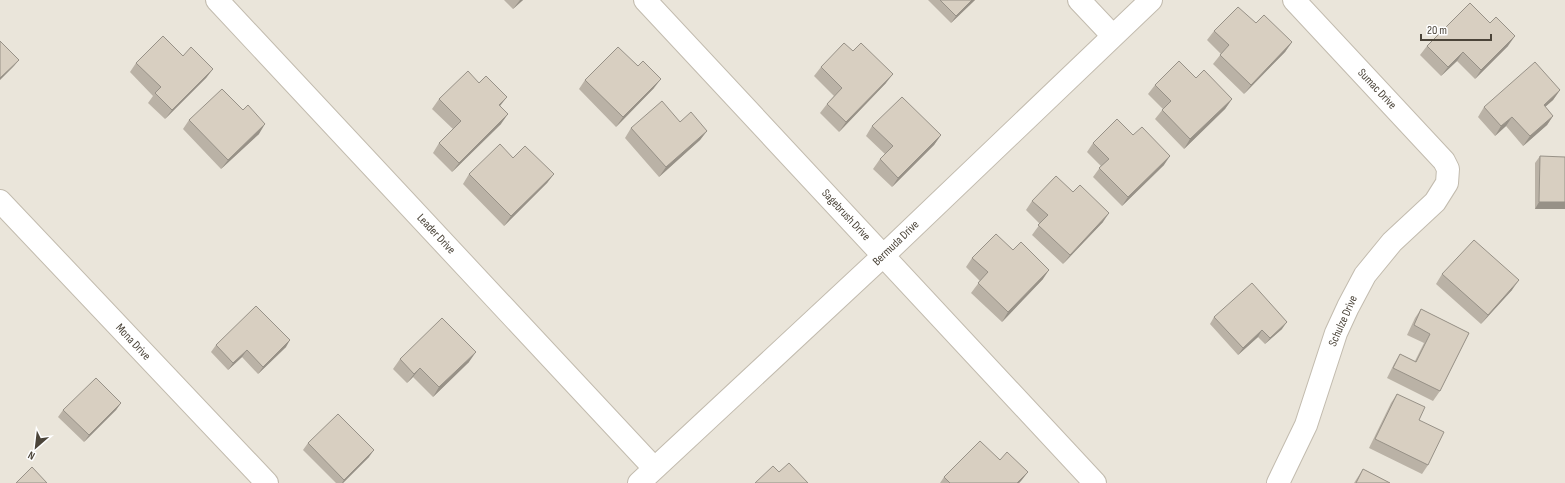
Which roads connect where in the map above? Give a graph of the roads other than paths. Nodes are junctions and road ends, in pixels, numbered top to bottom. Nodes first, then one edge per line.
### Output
1 (217, 0) edge
2 (645, 0) edge
3 (1079, 0) edge
4 (1151, 0) edge
5 (1294, 0) edge
6 (1112, 36) junction
7 (1447, 183) joint
8 (0, 201) edge
9 (884, 255) junction
10 (654, 468) junction
11 (267, 483) edge
12 (639, 483) edge
13 (1095, 483) edge
14 (1278, 483) edge

1 - 10 street, Leader Drive
2 - 9 street, Sagebrush Drive
3 - 6 street
4 - 6 street, Bermuda Drive
5 - 7 street, Sumac Drive
6 - 9 street, Bermuda Drive
7 - 14 street, Schulze Drive
8 - 11 street, Mona Drive
9 - 10 street, Bermuda Drive
9 - 13 street, Sagebrush Drive
10 - 12 street, Bermuda Drive

